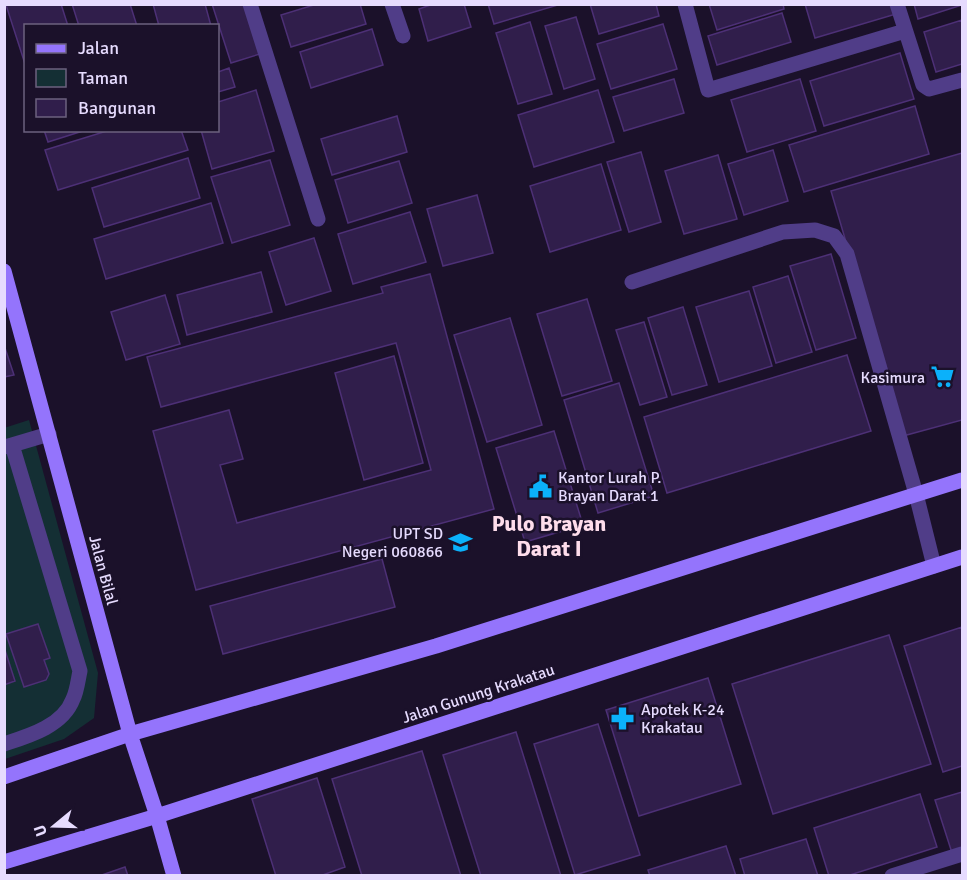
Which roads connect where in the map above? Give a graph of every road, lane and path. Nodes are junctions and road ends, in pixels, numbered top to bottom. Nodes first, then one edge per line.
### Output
1 (250, 4) edge
2 (392, 4) edge
3 (686, 4) edge
4 (897, 4) edge
5 (905, 31) junction
6 (403, 36) dead end
7 (963, 80) edge
8 (318, 219) dead end
9 (4, 272) edge
10 (632, 282) dead end
11 (49, 434) junction
12 (8, 446) edge
13 (963, 480) edge
14 (916, 494) junction
15 (963, 557) edge
16 (934, 566) junction
17 (130, 734) junction
18 (4, 744) edge
19 (4, 777) edge
20 (157, 816) junction
21 (963, 854) edge
22 (4, 862) edge
23 (174, 876) edge
24 (892, 876) edge

1 - 8 street
2 - 6 street
3 - 5 street
4 - 5 street
5 - 7 street
9 - 11 main road, Jalan Bilal
10 - 14 street
11 - 12 street
11 - 17 main road, Jalan Bilal
12 - 18 street
13 - 14 main road
14 - 16 street
14 - 17 main road
15 - 16 main road, Jalan Gunung Krakatau
16 - 20 main road, Jalan Gunung Krakatau
17 - 19 main road
17 - 20 main road, Jalan Bilal
20 - 22 main road, Jalan Gunung Krakatau
20 - 23 main road, Jalan Bilal
21 - 24 street

